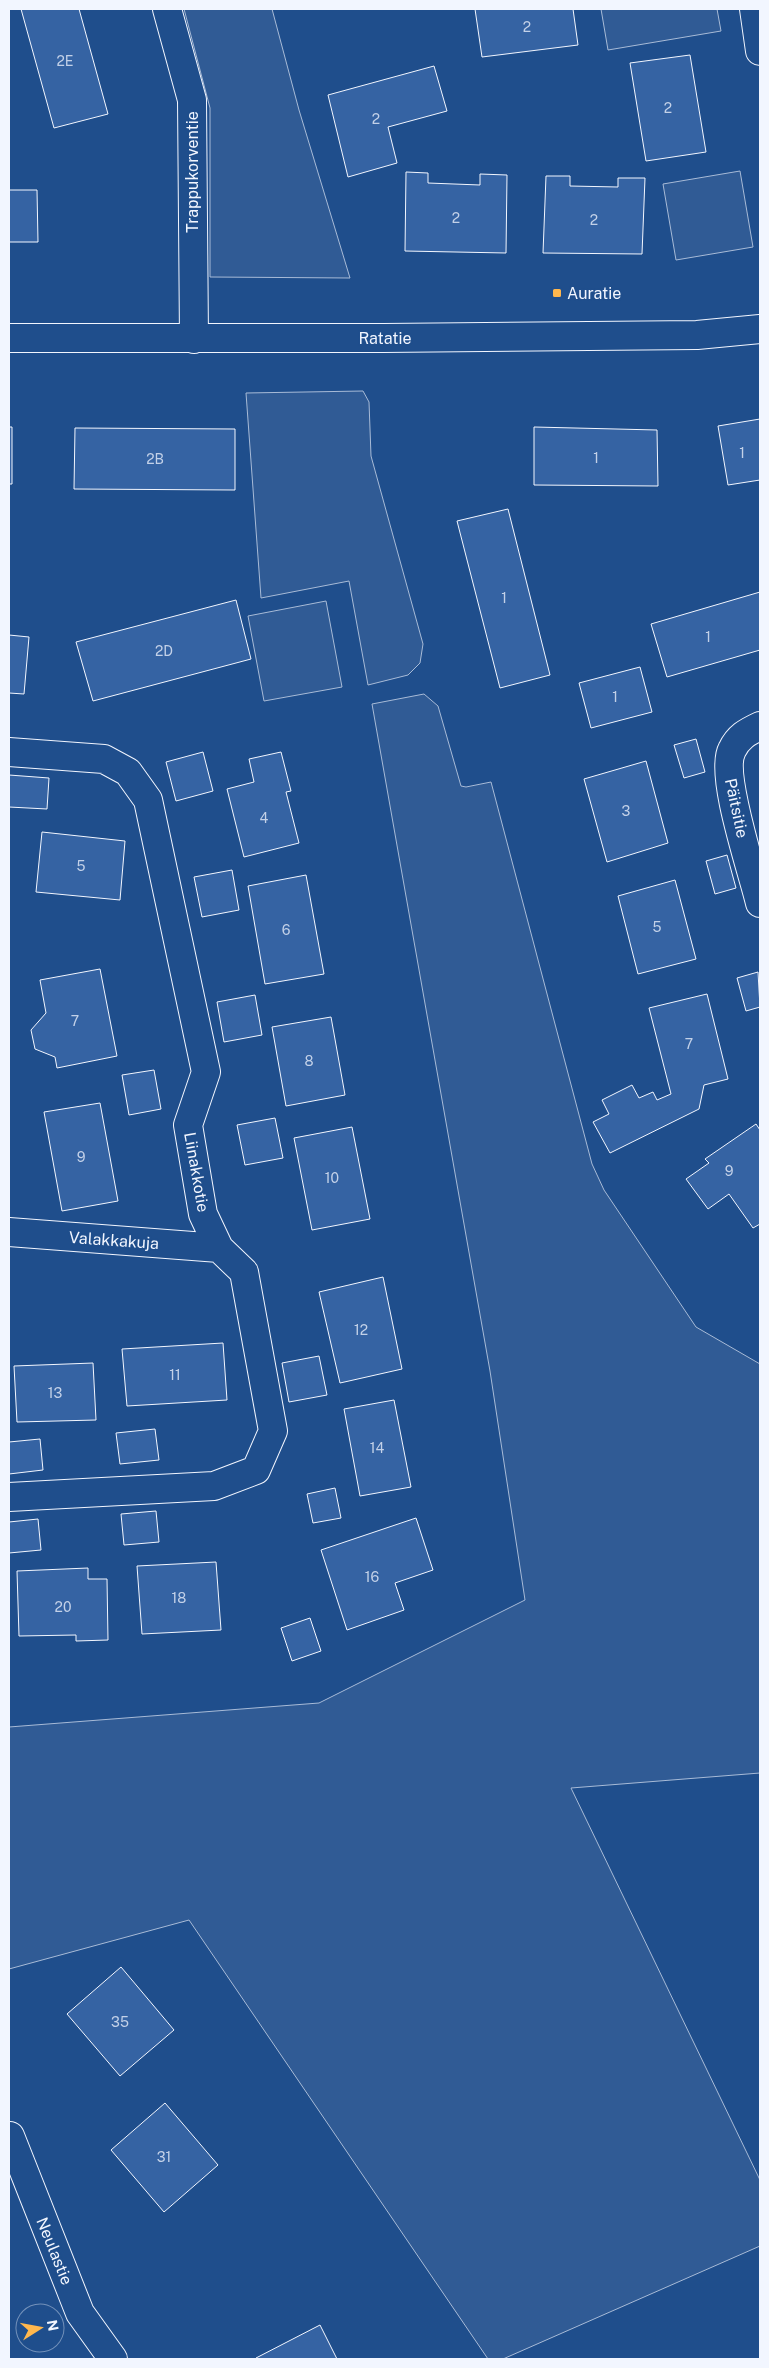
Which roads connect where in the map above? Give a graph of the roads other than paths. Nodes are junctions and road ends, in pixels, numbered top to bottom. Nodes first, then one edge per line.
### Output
1 (167, 9) edge
2 (754, 9) edge
3 (760, 51) edge
4 (760, 329) edge
5 (9, 338) edge
6 (194, 338) junction
7 (760, 726) edge
8 (9, 752) edge
9 (760, 903) edge
10 (9, 1232) edge
11 (219, 1248) junction
12 (9, 1497) edge
13 (10, 2136) edge
14 (113, 2359) edge

1 - 6 street, Trappukorventie
2 - 3 street
4 - 6 street, Ratatie
5 - 6 street, Ratatie
7 - 9 street, Päitsitie
8 - 11 street, Liinakkotie
10 - 11 street, Valakkakuja
11 - 12 street, Liinakkotie
13 - 14 street, Neulastie

